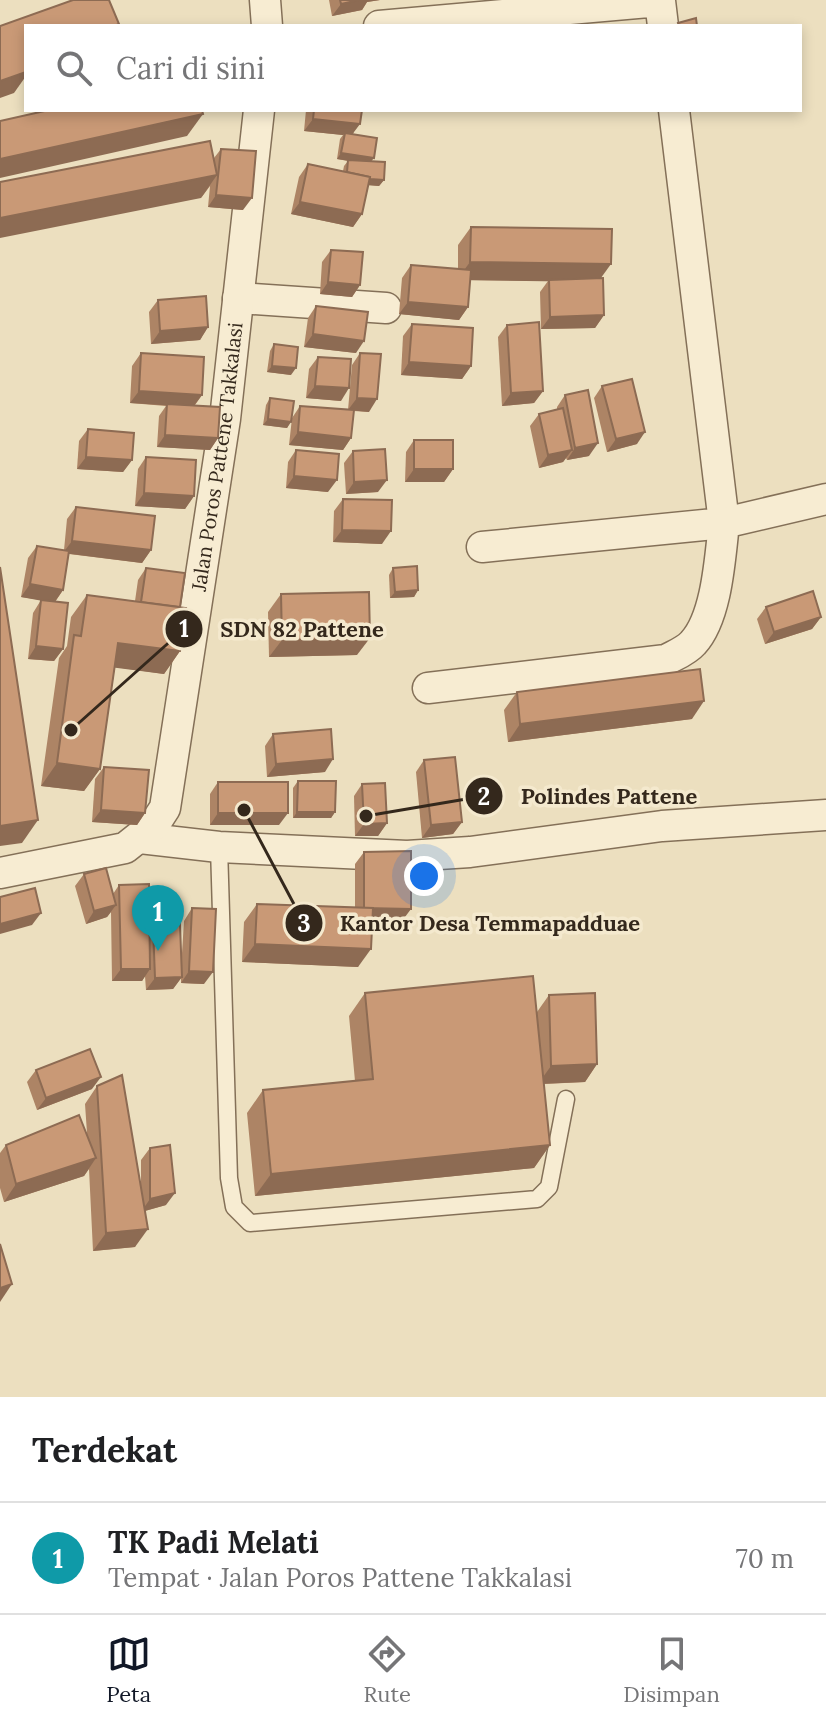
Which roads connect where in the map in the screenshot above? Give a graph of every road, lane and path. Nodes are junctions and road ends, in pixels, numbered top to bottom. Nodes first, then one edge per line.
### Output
1 (265, 0) edge
2 (665, 9) edge
3 (267, 24) edge
4 (413, 24) edge
5 (259, 112) edge
6 (674, 112) edge
7 (238, 298) junction
8 (386, 308) dead end
9 (826, 499) edge
10 (724, 523) junction
11 (482, 547) dead end
12 (428, 688) dead end
13 (826, 815) edge
14 (140, 838) junction
15 (219, 847) junction
16 (0, 873) edge
17 (566, 1099) dead end

1 - 3 street
2 - 4 street
5 - 7 street, Jalan Poros Pattene Takkalasi
6 - 10 street
7 - 8 street
7 - 14 street, Jalan Poros Pattene Takkalasi
9 - 10 street
10 - 11 street
10 - 12 street
13 - 15 street
14 - 15 street
14 - 16 street, Jalan Poros Pattene Takkalasi
15 - 17 lane

